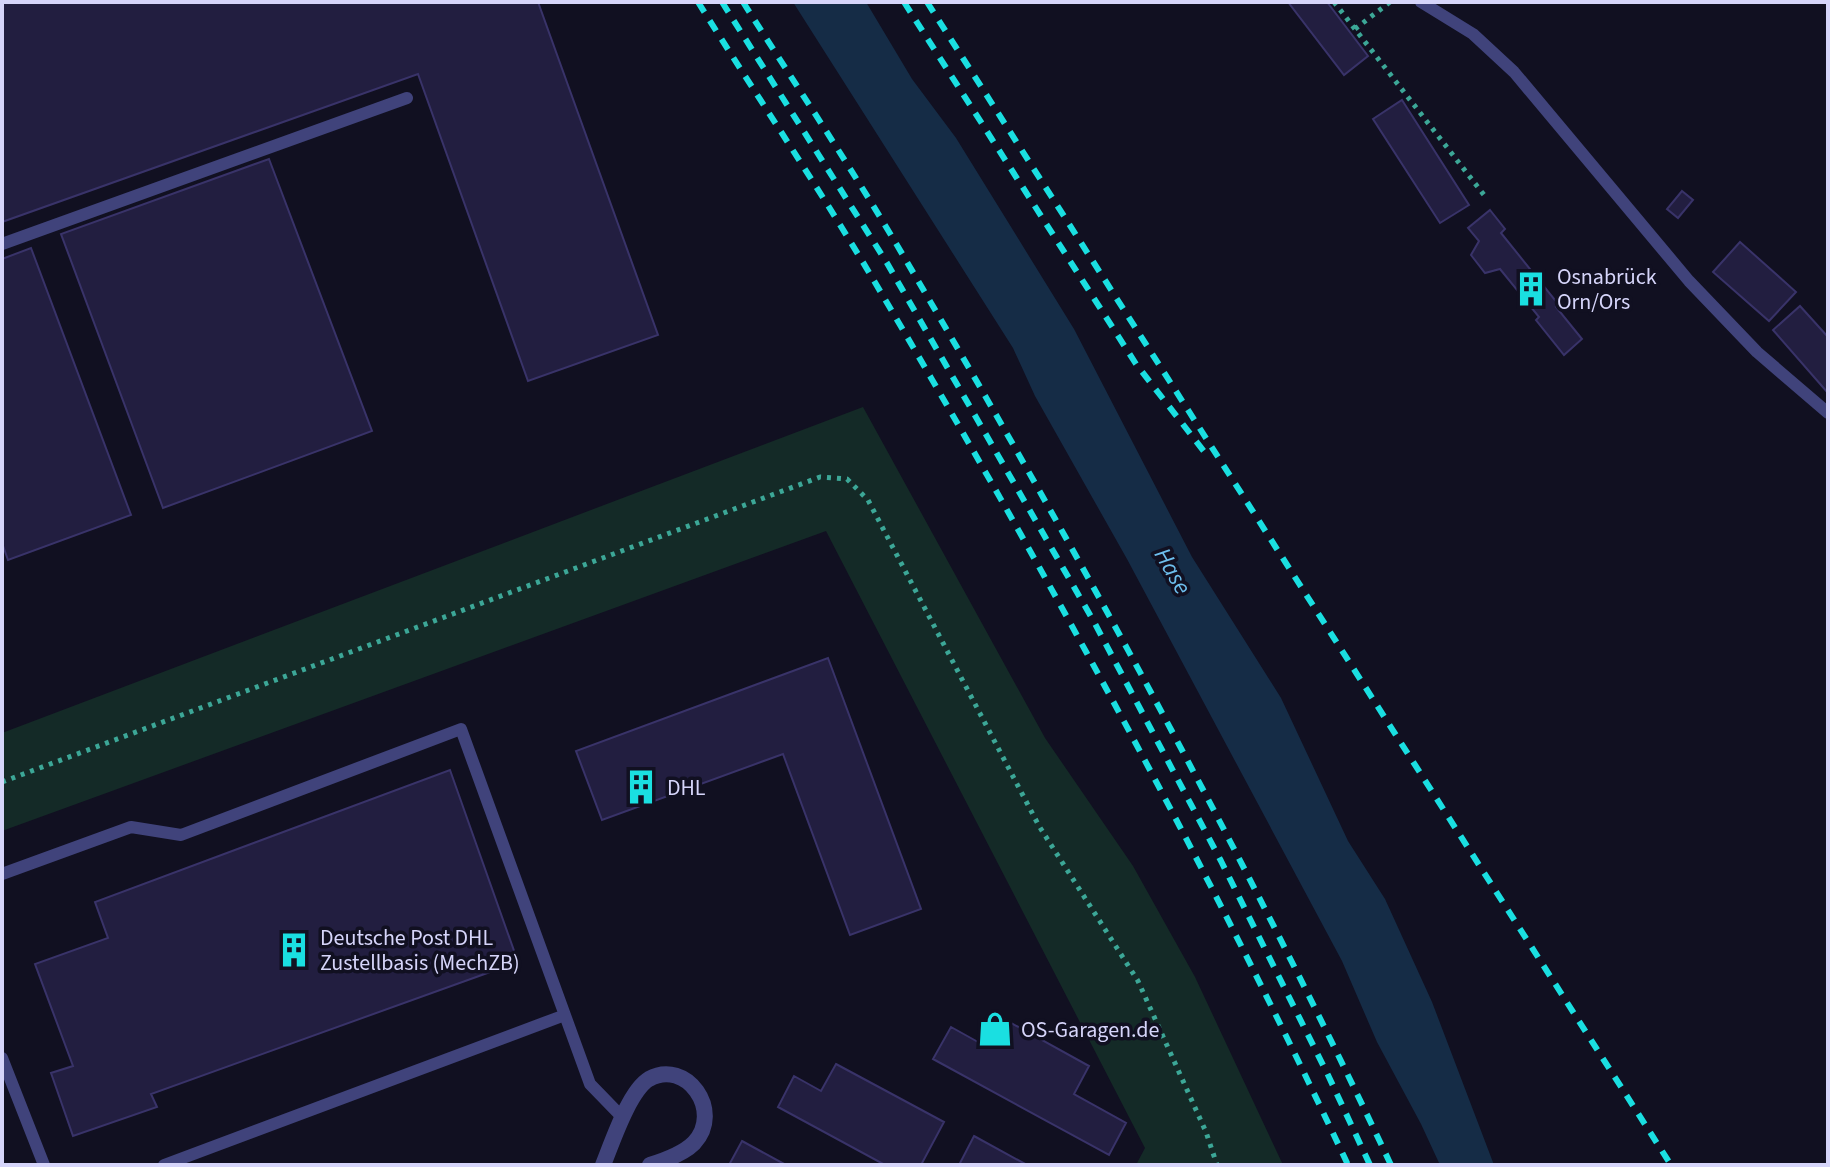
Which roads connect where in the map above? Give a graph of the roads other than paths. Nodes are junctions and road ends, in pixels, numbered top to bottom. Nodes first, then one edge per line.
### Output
1 (1421, 2) edge
2 (407, 98) dead end
3 (2, 244) edge
4 (1828, 413) edge
5 (2, 874) edge
6 (565, 1015) junction
7 (2, 1058) edge
8 (623, 1118) junction
9 (44, 1165) edge
10 (164, 1165) edge
11 (603, 1165) edge
12 (650, 1165) edge

1 - 4 lane
2 - 3 lane
5 - 6 lane
6 - 8 lane
6 - 10 lane
7 - 9 lane
8 - 11 street
8 - 12 street

